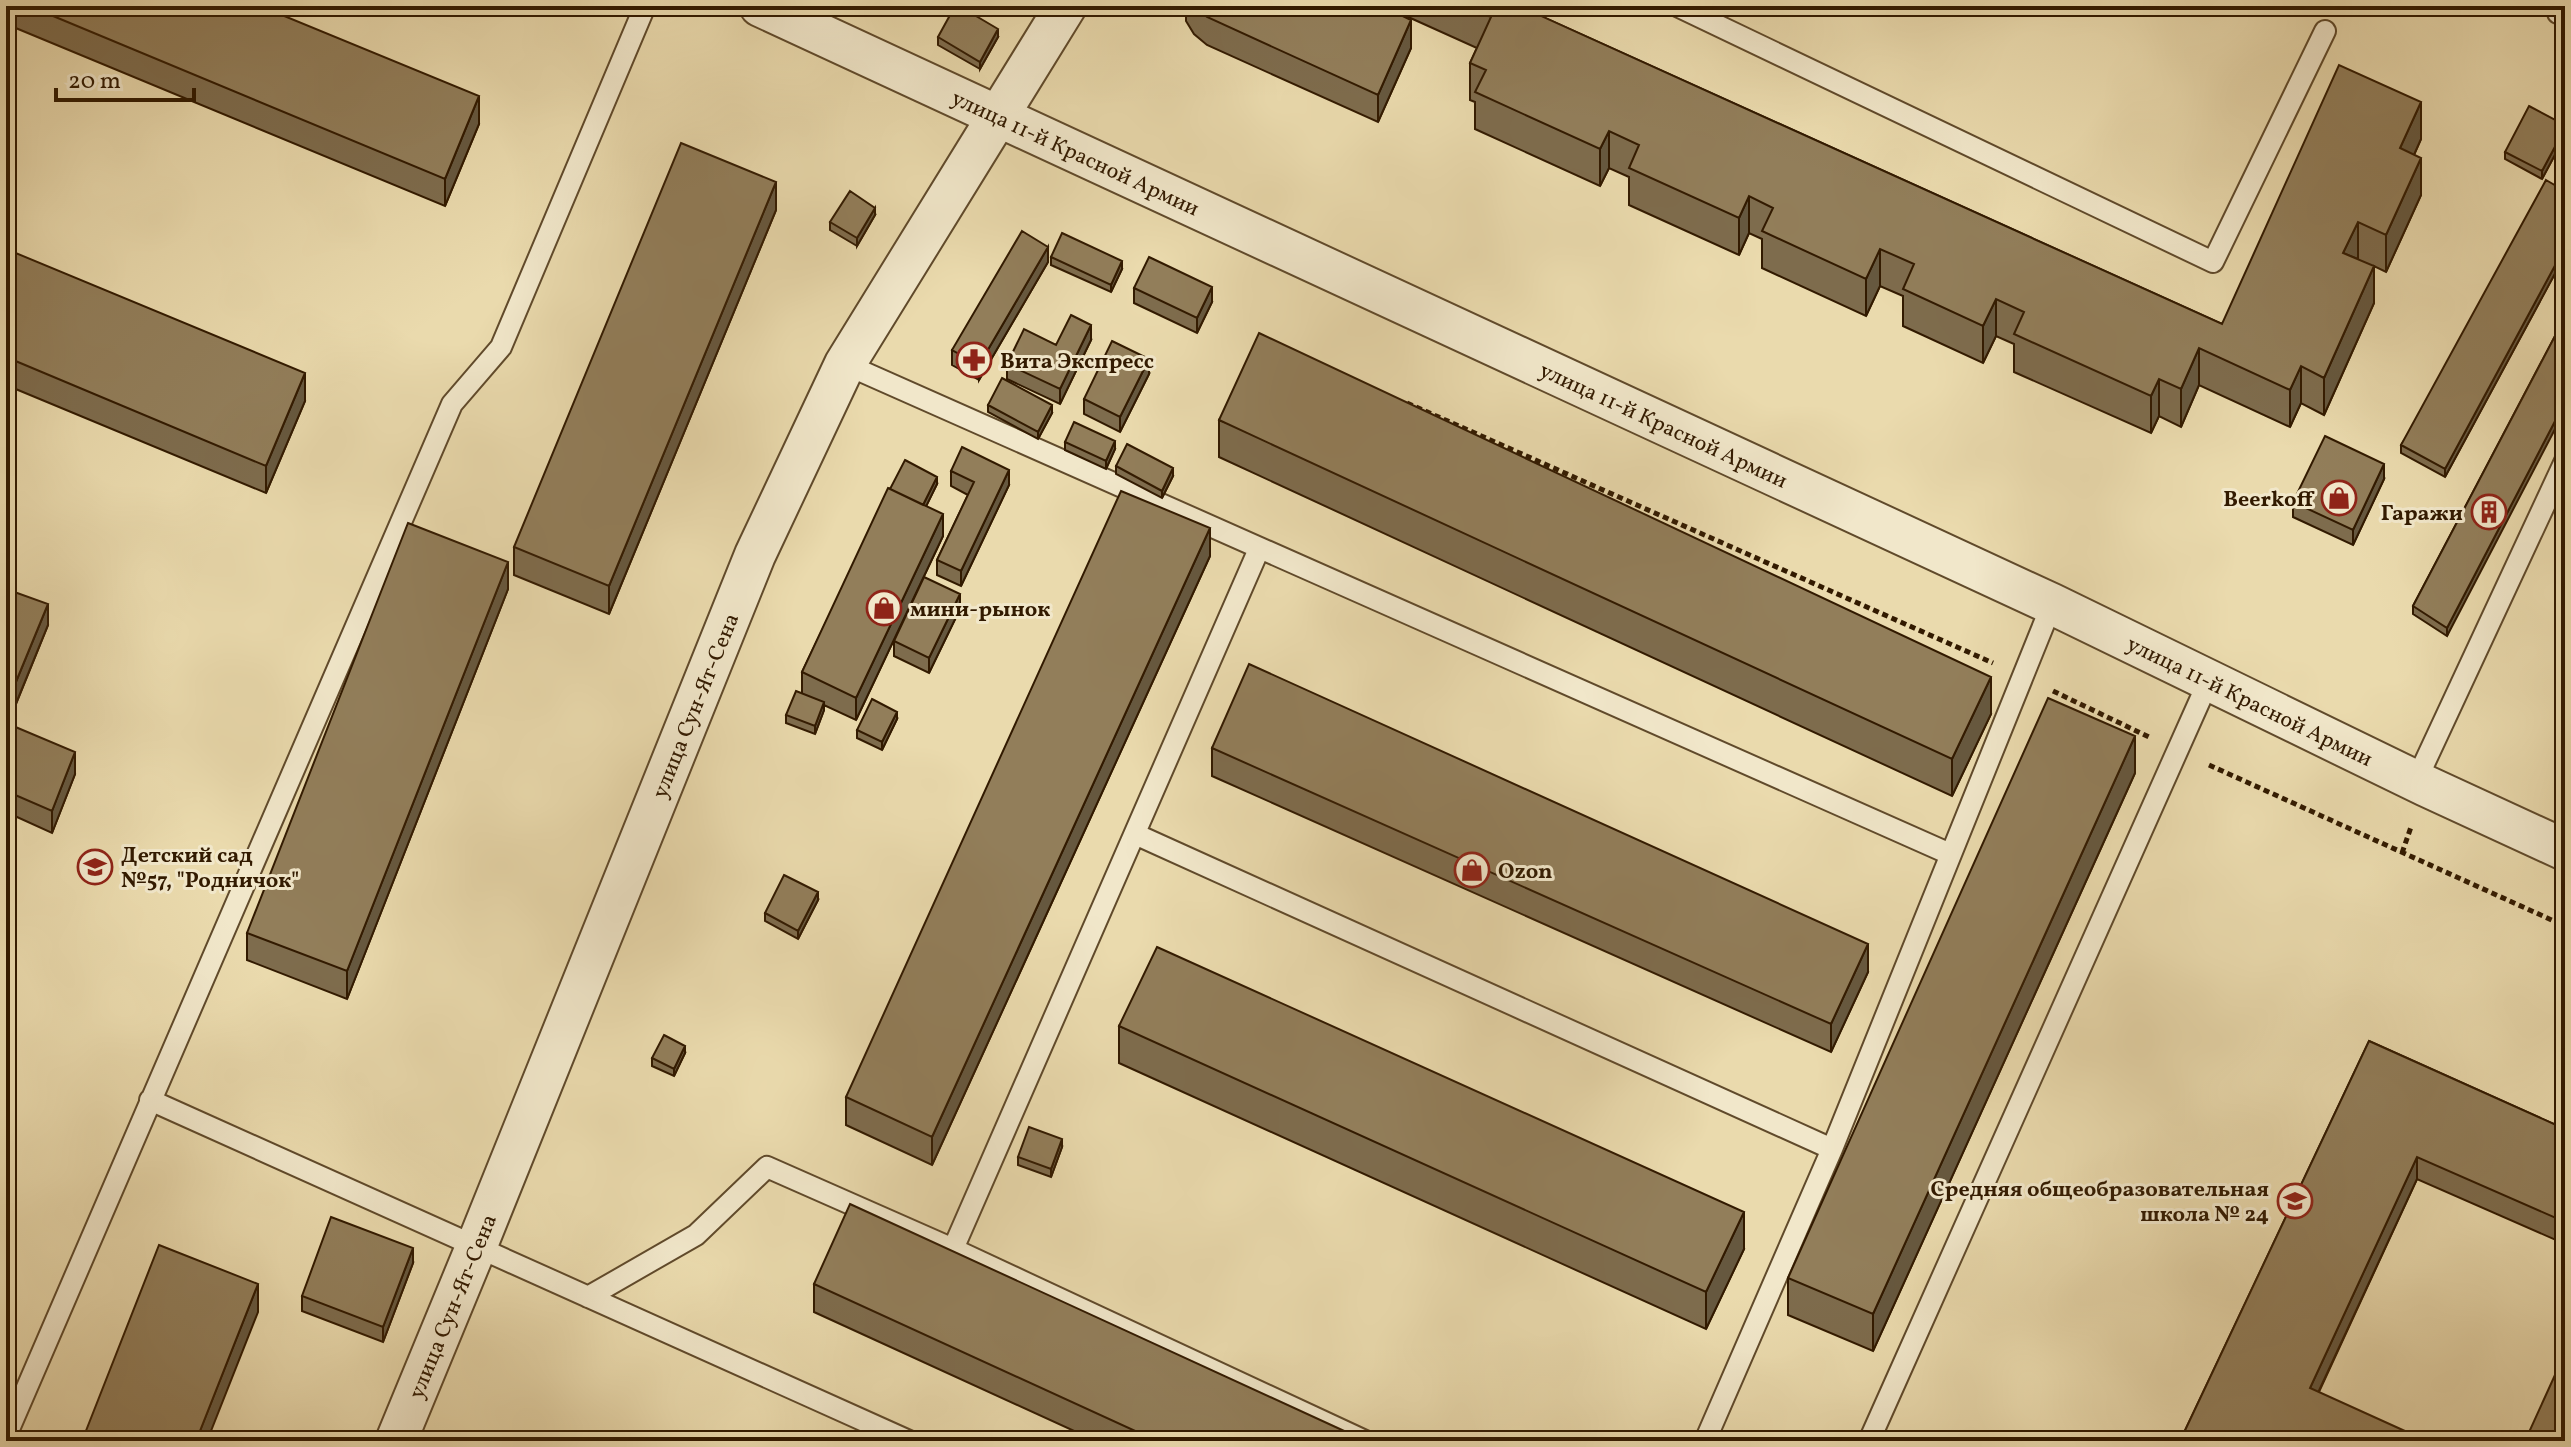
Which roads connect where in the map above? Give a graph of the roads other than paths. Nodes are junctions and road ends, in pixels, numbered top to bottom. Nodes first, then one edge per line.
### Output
1 (645, 6) edge
2 (760, 6) edge
3 (1066, 6) edge
4 (1677, 6) edge
5 (2325, 31) dead end
6 (999, 115) junction
7 (845, 364) junction
8 (2565, 461) edge
9 (1259, 549) junction
10 (2052, 604) junction
11 (2209, 680) junction
12 (2416, 781) junction
13 (1135, 834) junction
14 (2565, 850) edge
15 (1950, 854) junction
16 (150, 1100) junction
17 (1832, 1149) junction
18 (477, 1245) junction
19 (953, 1249) junction
20 (588, 1297) junction
21 (6, 1436) edge
22 (396, 1441) edge
23 (909, 1441) edge
24 (1365, 1441) edge
25 (1705, 1441) edge
26 (1869, 1441) edge

1 - 16 lane
2 - 6 street, улица 11-й Красной Армии
3 - 6 street, улица Сун-Ят-Сена
4 - 5 lane
6 - 7 street, улица Сун-Ят-Сена
6 - 10 street, улица 11-й Красной Армии
7 - 9 lane
7 - 18 street, улица Сун-Ят-Сена
8 - 12 lane
9 - 13 lane
9 - 15 lane
10 - 11 street, улица 11-й Красной Армии
10 - 15 lane
11 - 12 street, улица 11-й Красной Армии
11 - 26 lane
12 - 14 street, улица 11-й Красной Армии
13 - 17 lane
13 - 19 lane
15 - 17 lane
16 - 18 lane
16 - 21 lane
17 - 25 lane
18 - 20 lane
18 - 22 street, улица Сун-Ят-Сена
19 - 20 lane
19 - 24 lane
20 - 23 lane

